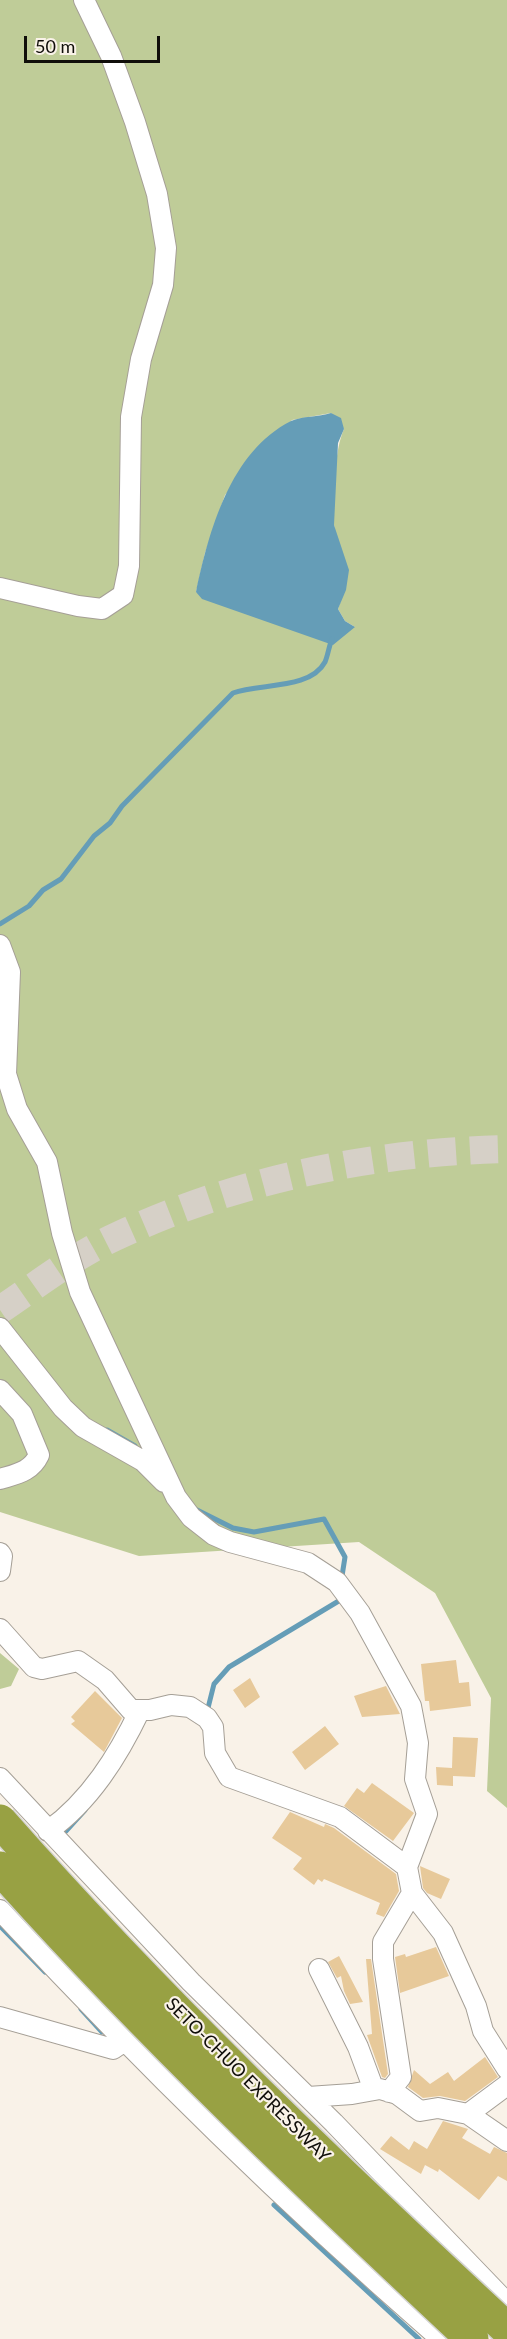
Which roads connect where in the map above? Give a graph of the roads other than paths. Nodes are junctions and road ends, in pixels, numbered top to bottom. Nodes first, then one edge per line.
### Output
1 (84, 0) edge
2 (0, 588) edge
3 (0, 945) edge
4 (0, 1328) edge
5 (0, 1390) edge
6 (0, 1479) edge
7 (172, 1486) junction
8 (0, 1553) edge
9 (0, 1571) edge
10 (0, 1629) edge
11 (140, 1710) junction
12 (0, 1778) edge
13 (0, 1821) edge
14 (48, 1831) junction
15 (407, 1867) junction
16 (0, 1868) edge
17 (412, 1893) junction
18 (0, 1910) edge
19 (319, 1969) dead end
20 (191, 1982) junction
21 (0, 2017) edge
22 (127, 2042) junction
23 (507, 2069) edge
24 (507, 2085) edge
25 (382, 2091) junction
26 (308, 2097) junction
27 (468, 2114) junction
28 (507, 2141) edge
29 (507, 2303) edge
30 (507, 2329) edge
31 (441, 2339) edge
32 (472, 2339) edge

1 - 2 street
3 - 7 street
4 - 7 street
5 - 6 street
7 - 15 street
8 - 9 street
10 - 11 street
11 - 14 street
11 - 15 street
12 - 14 street
13 - 30 highway, SETO-CHUO EXPRESSWAY, bridge
14 - 20 street
15 - 17 street
16 - 32 highway, SETO-CHUO EXPRESSWAY, bridge
17 - 23 street
17 - 25 street
18 - 22 street
19 - 25 street
20 - 22 street
20 - 26 street
21 - 22 street
22 - 31 street
24 - 27 street
25 - 26 street
25 - 27 street
26 - 29 street
27 - 28 street

